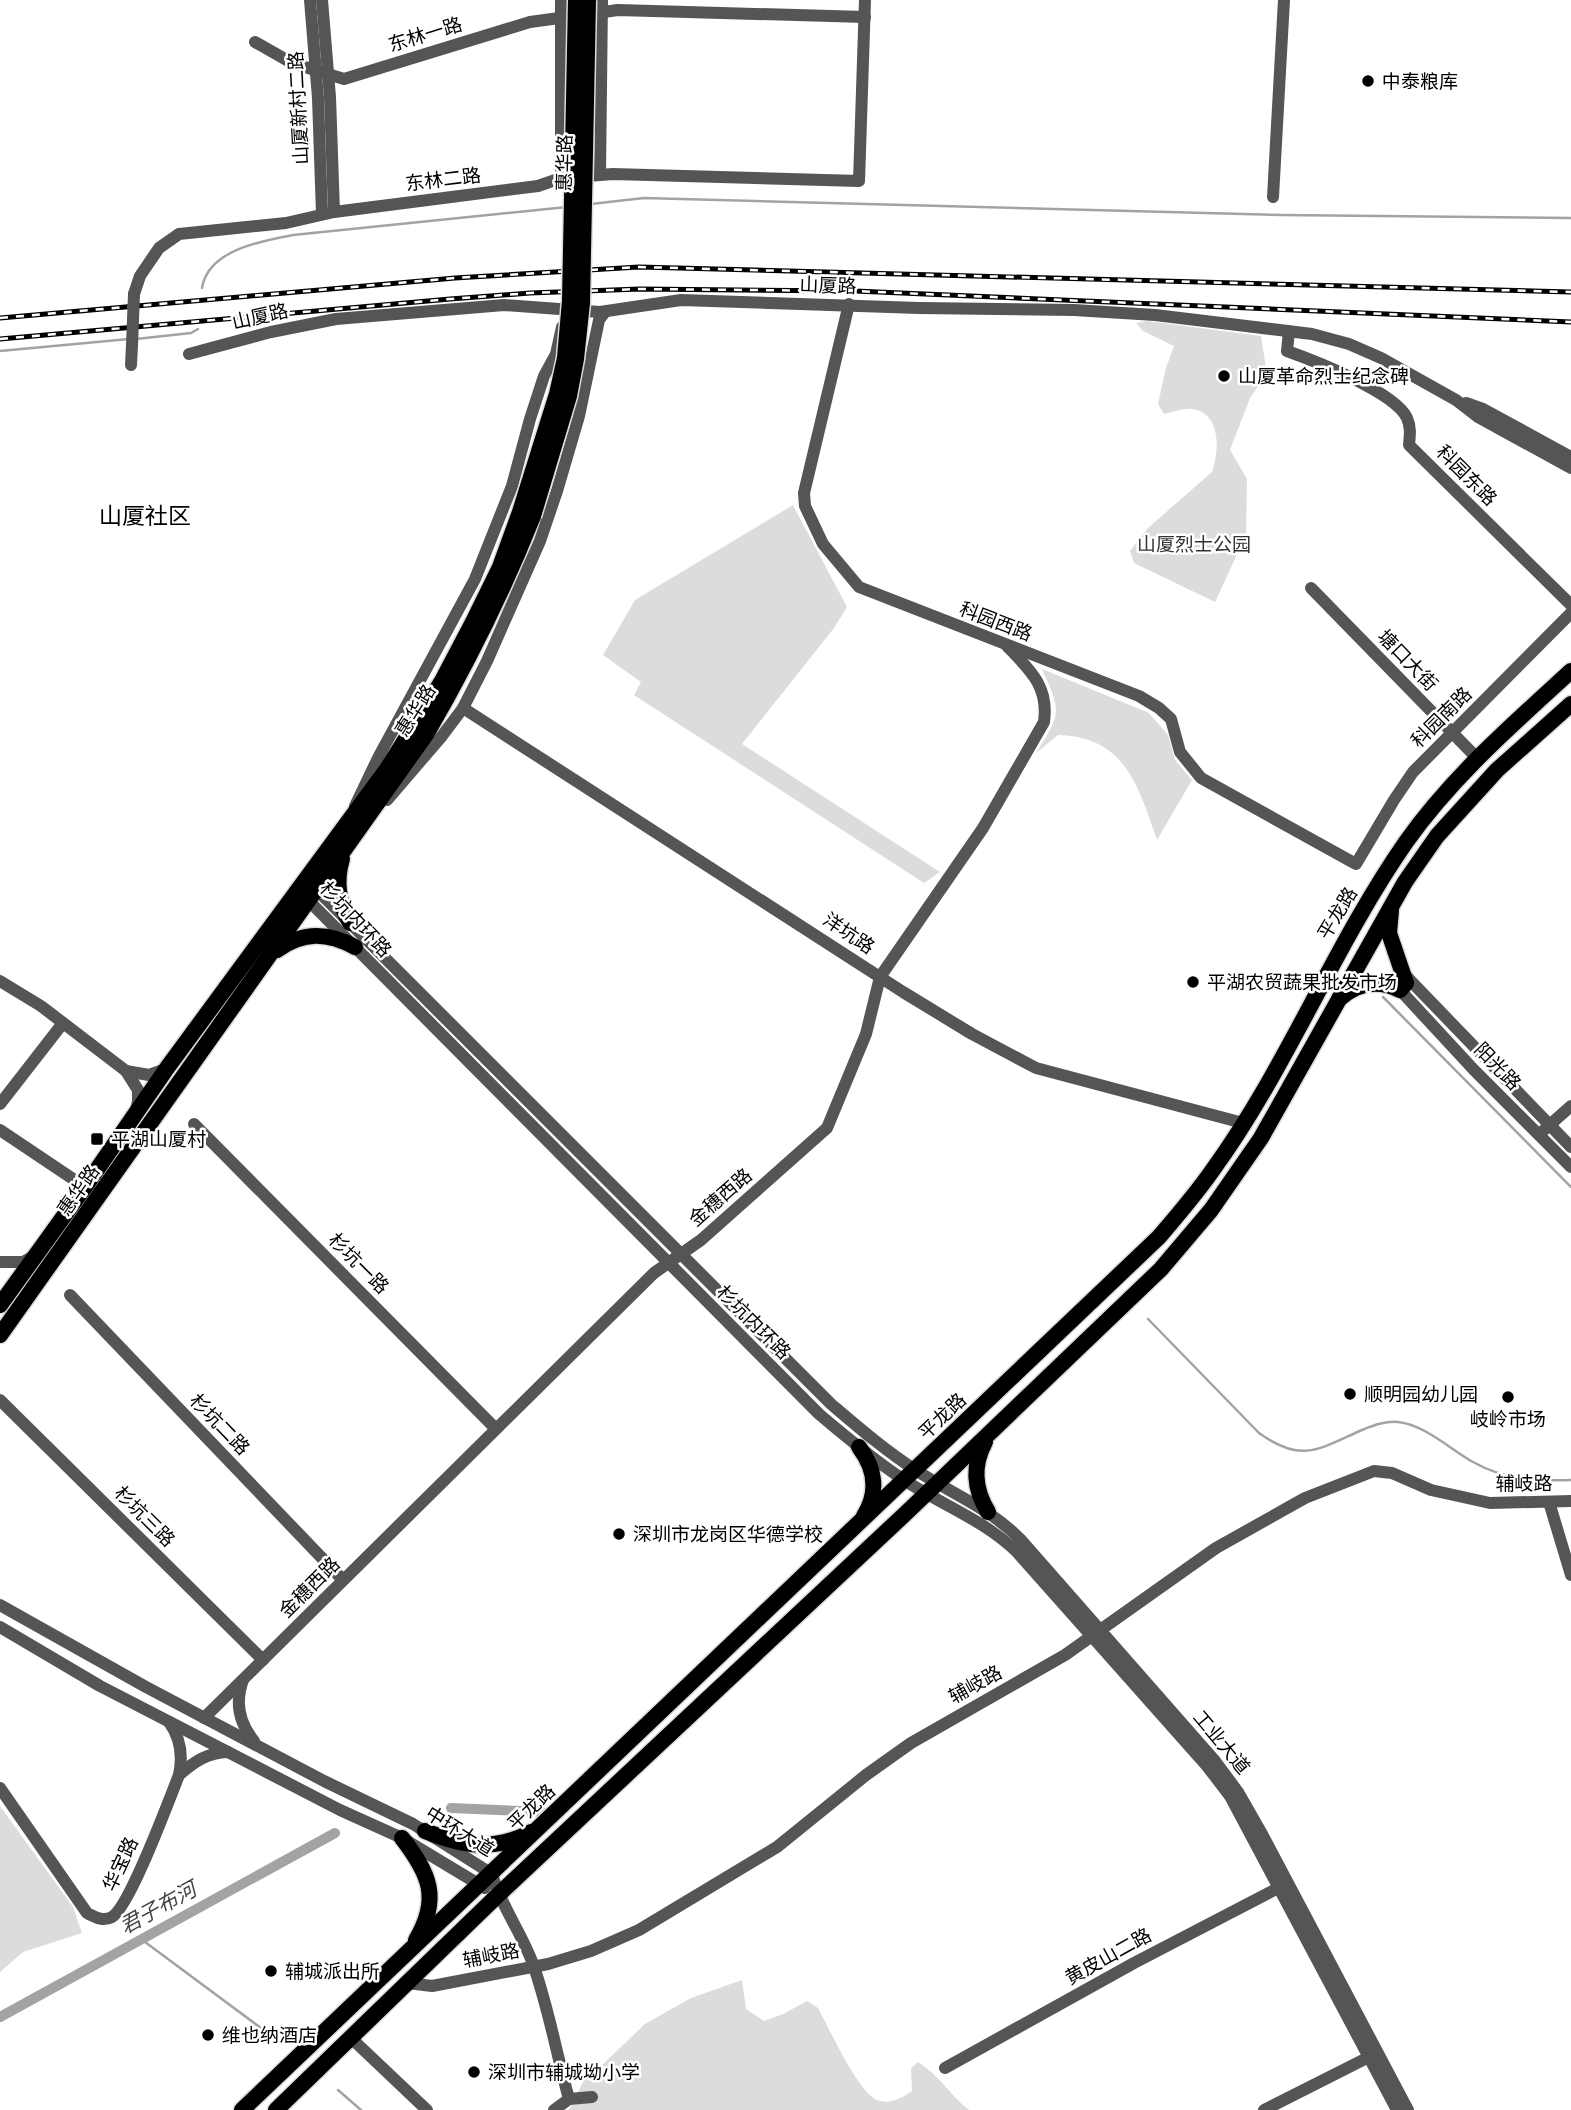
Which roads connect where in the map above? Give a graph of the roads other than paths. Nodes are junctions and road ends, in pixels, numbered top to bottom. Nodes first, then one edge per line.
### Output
1 (310, 0) edge
2 (322, 0) edge
3 (561, 0) edge
4 (576, 0) edge
5 (588, 0) edge
6 (865, 0) edge
7 (1284, 0) edge
8 (601, 6) edge
9 (865, 17) junction
10 (561, 18) junction
11 (255, 42) dead end
12 (322, 72) junction
13 (600, 175) junction
14 (561, 178) junction
15 (1273, 197) dead end
16 (328, 213) junction
17 (849, 304) junction
18 (566, 310) junction
19 (605, 312) junction
20 (1289, 331) junction
21 (189, 354) dead end
22 (131, 365) dead end
23 (1455, 400) junction
24 (1571, 457) edge
25 (1571, 468) edge
26 (526, 514) junction
27 (1311, 588) dead end
28 (1571, 605) edge
29 (1571, 612) edge
30 (1007, 646) junction
31 (1571, 671) edge
32 (1571, 704) edge
33 (463, 708) junction
34 (1452, 733) junction
35 (1477, 758) junction
36 (353, 827) junction
37 (345, 850) junction
38 (1356, 864) joint
39 (309, 892) junction
40 (1394, 901) junction
41 (350, 923) junction
42 (355, 947) junction
43 (272, 953) junction
44 (880, 977) junction
45 (0, 981) edge
46 (1403, 982) junction
47 (1335, 1004) junction
48 (63, 1023) junction
49 (167, 1068) junction
50 (126, 1071) junction
51 (0, 1104) edge
52 (1571, 1106) edge
53 (135, 1114) junction
54 (1243, 1123) junction
55 (194, 1124) dead end
56 (1549, 1125) junction
57 (0, 1130) edge
58 (1538, 1135) junction
59 (1571, 1147) edge
60 (1571, 1167) edge
61 (85, 1187) junction
62 (680, 1254) junction
63 (34, 1256) junction
64 (0, 1262) edge
65 (667, 1263) junction
66 (69, 1295) dead end
67 (0, 1305) edge
68 (0, 1335) edge
69 (0, 1400) edge
70 (496, 1429) junction
71 (995, 1429) junction
72 (859, 1447) junction
73 (911, 1475) junction
74 (933, 1488) junction
75 (1549, 1502) junction
76 (1571, 1502) edge
77 (988, 1512) junction
78 (859, 1524) junction
79 (1571, 1575) edge
80 (344, 1580) junction
81 (0, 1605) edge
82 (0, 1626) edge
83 (1096, 1633) junction
84 (263, 1660) junction
85 (243, 1679) junction
86 (204, 1718) junction
87 (169, 1721) junction
88 (260, 1747) junction
89 (228, 1752) junction
90 (180, 1775) junction
91 (0, 1787) edge
92 (547, 1821) junction
93 (425, 1831) junction
94 (402, 1838) junction
95 (1284, 1875) junction
96 (486, 1879) junction
97 (1280, 1888) junction
98 (498, 1895) junction
99 (409, 1952) junction
100 (534, 1967) junction
101 (407, 1983) junction
102 (351, 2038) junction
103 (1369, 2057) junction
104 (945, 2068) dead end
105 (592, 2098) dead end
106 (569, 2099) junction
107 (242, 2110) edge
108 (276, 2110) edge
109 (427, 2110) edge
110 (554, 2110) edge
111 (1264, 2110) edge
112 (1397, 2110) edge
113 (1408, 2110) edge

1 - 12 street, 山厦新村二路
2 - 12 street, 山厦新村二路
3 - 10 street
4 - 26 main road, 惠华路, bridge
5 - 26 main road, 惠华路, bridge
6 - 9 street
7 - 15 street
8 - 9 street, 东林一路
8 - 10 street, 东林一路
8 - 13 street
9 - 13 street, 东林二路
10 - 12 street, 东林一路
10 - 14 street
11 - 12 street, 东林一路
12 - 16 street, 山厦新村二路
13 - 14 street, 东林二路
14 - 16 street, 东林二路
16 - 22 street, 东林二路, bridge
17 - 19 street, 山厦路
17 - 20 street, 山厦路
17 - 30 street, 科园西路
18 - 19 street, 山厦路
18 - 21 street, 山厦路
18 - 36 street
19 - 33 street
20 - 23 street, 山厦路
20 - 28 street, 科园东路
23 - 24 street, 山厦路
23 - 25 street, 山厦路
26 - 36 main road, 惠华路
27 - 34 street, 塘口大街
29 - 34 street, 科园南路
30 - 38 street, 科园西路
30 - 44 street, 金穗西路
31 - 35 main road, 平龙路
32 - 40 main road
33 - 36 street
33 - 44 street, 洋坑路
34 - 35 street, 塘口大街
34 - 38 street, 科园南路
35 - 54 main road, 平龙路
36 - 37 main road, 惠华路
36 - 39 main road, 惠华路
37 - 39 main road, 惠华路
37 - 41 main road
39 - 41 street, 杉坑内环路
39 - 42 street, 杉坑内环路
39 - 43 main road, 惠华路
39 - 49 main road, 惠华路
40 - 46 main road
40 - 47 main road
41 - 62 street, 杉坑内环路
42 - 43 main road
42 - 65 street, 杉坑内环路
43 - 68 main road, 惠华路
44 - 54 street, 洋坑路
44 - 62 street, 金穗西路
45 - 48 street
46 - 47 main road
46 - 56 street, 阳光路
46 - 58 street, 阳光路
47 - 71 main road
48 - 50 street
48 - 51 street
49 - 50 street
49 - 53 main road, 惠华路
50 - 53 street
52 - 56 street
53 - 61 main road, 惠华路
54 - 73 main road, 平龙路
55 - 70 street, 杉坑一路
56 - 58 street
56 - 59 street, 阳光路
57 - 61 street
58 - 60 street, 阳光路
61 - 63 main road, 惠华路
62 - 65 street, 金穗西路
62 - 73 street, 杉坑内环路
63 - 64 street
63 - 67 main road, 惠华路
65 - 70 street, 金穗西路
65 - 72 street, 杉坑内环路
66 - 80 street, 杉坑二路
69 - 84 street, 杉坑三路
70 - 80 street, 金穗西路
71 - 74 main road
71 - 77 main road
72 - 73 street, 杉坑内环路
72 - 78 main road
73 - 74 street, 工业大道
73 - 78 main road, 平龙路
74 - 77 street, 工业大道
74 - 83 street, 工业大道
74 - 98 main road
75 - 76 street, 辅岐路
75 - 79 street
75 - 83 street, 辅岐路
77 - 83 street, 工业大道
78 - 92 main road, 平龙路
80 - 84 street, 金穗西路
81 - 86 street, 中环大道
82 - 87 street, 中环大道
83 - 95 street, 工业大道
83 - 97 street, 工业大道
83 - 100 street, 辅岐路
84 - 85 street, 金穗西路
85 - 86 street, 金穗西路
85 - 88 street
86 - 88 street, 中环大道
87 - 89 street, 中环大道
87 - 90 street
88 - 93 street, 中环大道
89 - 90 street
89 - 94 street, 中环大道
90 - 91 street, 华宝路
92 - 93 main road
92 - 96 main road, 平龙路
93 - 96 street, 中环大道
94 - 96 street, 中环大道
94 - 99 main road
95 - 97 street
95 - 113 street, 工业大道
96 - 98 street, 中环大道
96 - 99 main road, 平龙路
97 - 103 street, 工业大道
97 - 104 street, 黄皮山二路
98 - 100 street
98 - 101 main road
99 - 107 main road, 平龙路
100 - 101 street, 辅岐路
100 - 106 street
101 - 102 main road
102 - 108 main road
102 - 109 street
103 - 111 street
103 - 112 street, 工业大道
105 - 106 street
106 - 110 street

